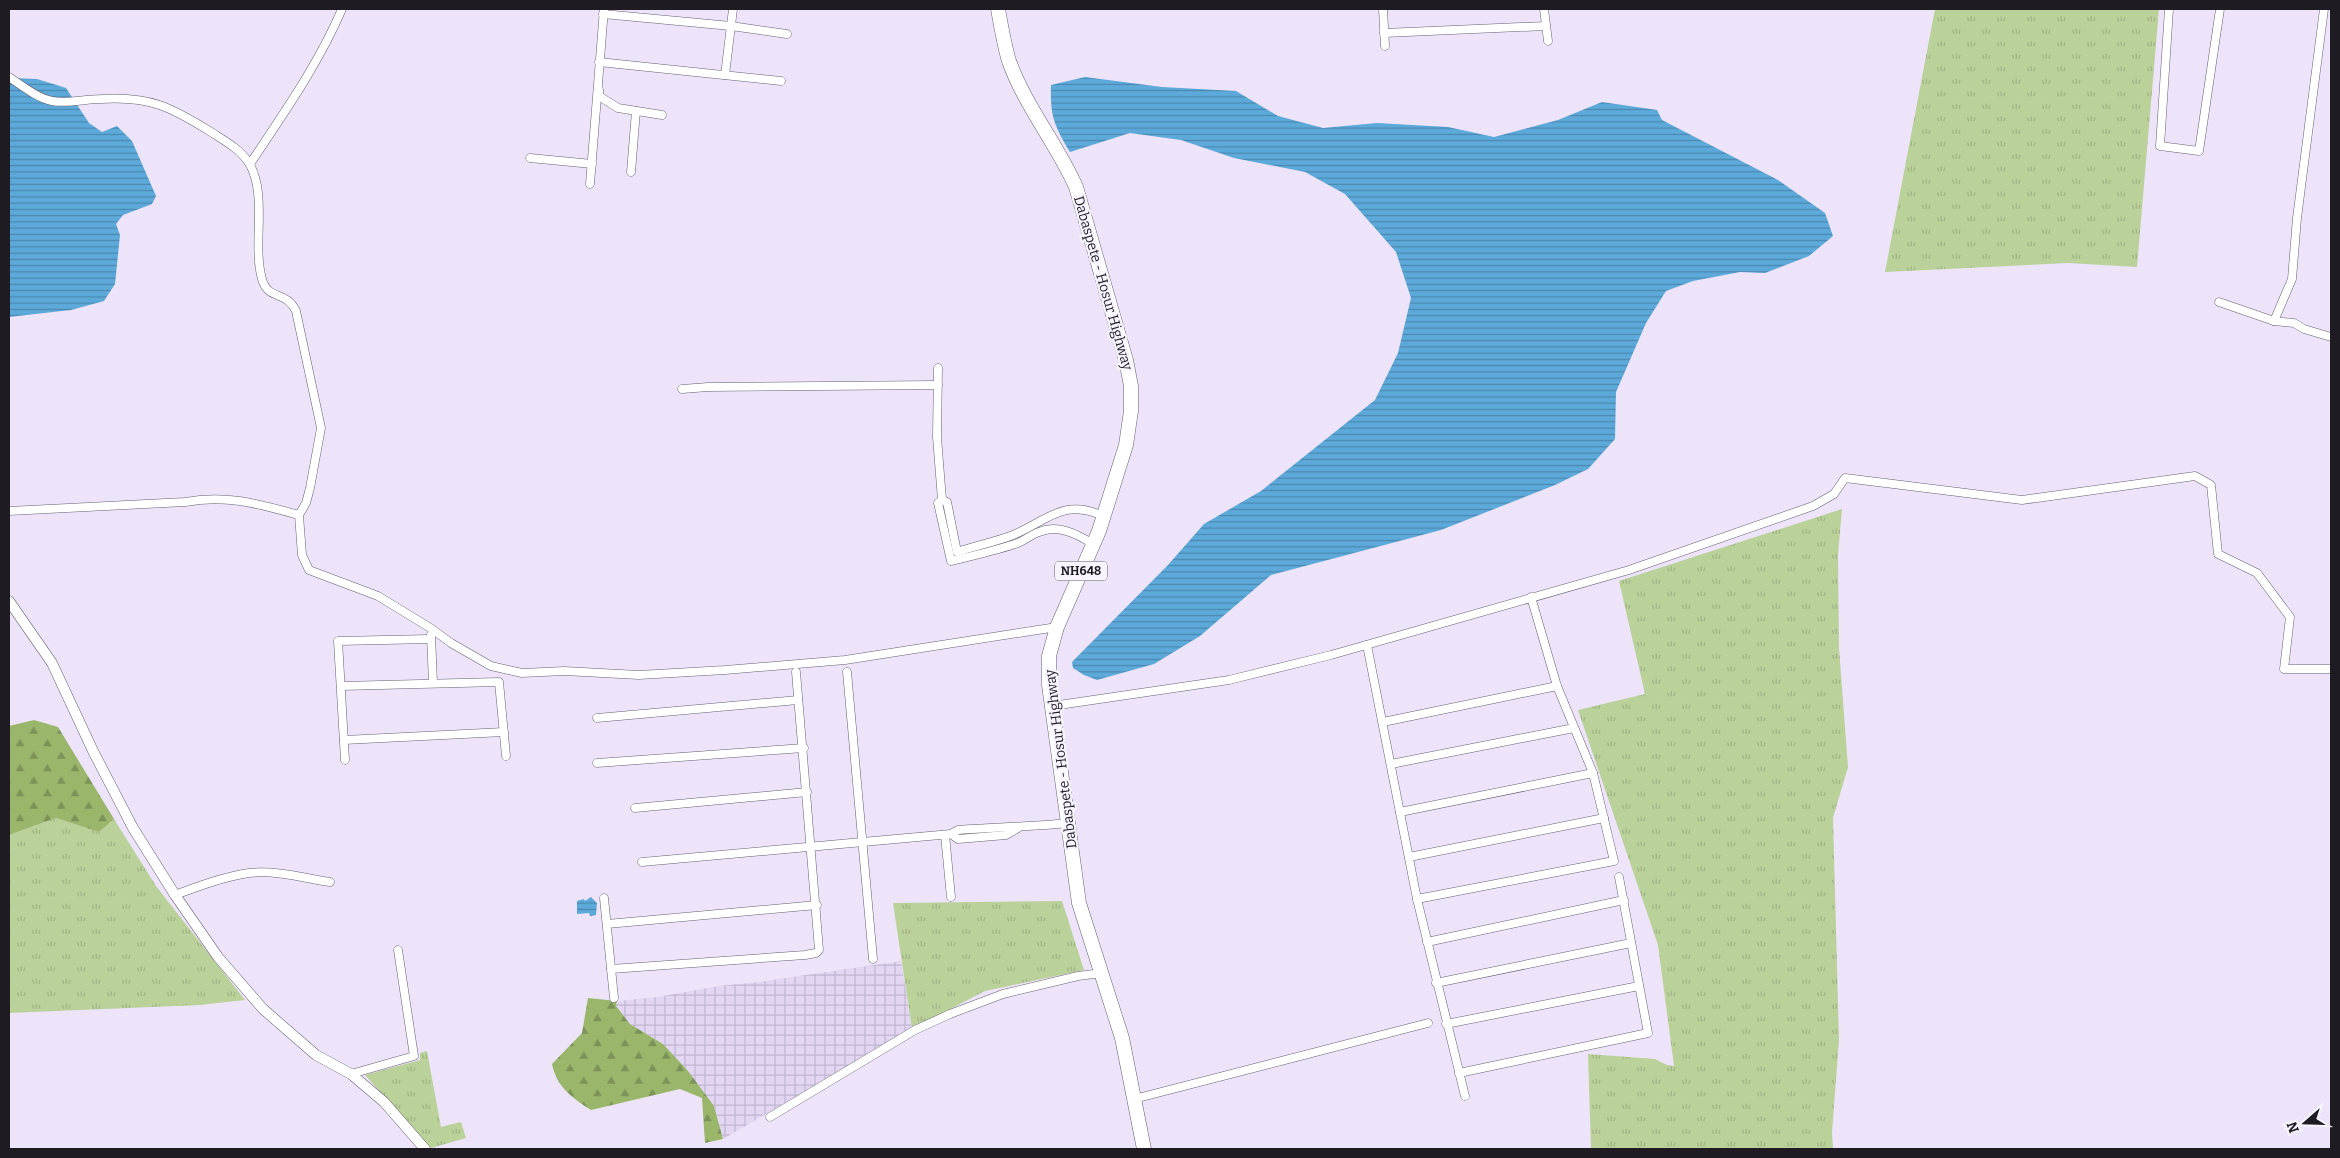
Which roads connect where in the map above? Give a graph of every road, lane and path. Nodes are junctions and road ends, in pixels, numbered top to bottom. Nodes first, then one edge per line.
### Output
1 (342, 9) edge
2 (733, 9) edge
3 (998, 9) edge
4 (1384, 9) edge
5 (1544, 9) edge
6 (2170, 9) edge
7 (2220, 9) edge
8 (2324, 9) edge
9 (603, 11) edge
10 (731, 26) junction
11 (1546, 26) junction
12 (1384, 33) junction
13 (787, 34) dead end
14 (1548, 41) dead end
15 (1385, 46) dead end
16 (599, 62) junction
17 (725, 75) junction
18 (9, 77) edge
19 (781, 81) dead end
20 (597, 82) junction
21 (636, 111) junction
22 (662, 115) dead end
23 (530, 158) dead end
24 (250, 164) junction
25 (592, 164) junction
26 (631, 172) dead end
27 (590, 184) dead end
28 (2219, 302) dead end
29 (2274, 321) junction
30 (2331, 336) edge
31 (938, 368) dead end
32 (938, 385) junction
33 (682, 389) dead end
34 (942, 500) junction
35 (9, 511) edge
36 (299, 515) junction
37 (1104, 516) junction
38 (1093, 544) junction
39 (1531, 597) junction
40 (9, 601) edge
41 (1057, 627) junction
42 (432, 629) junction
43 (430, 639) junction
44 (1367, 645) junction
45 (2331, 669) edge
46 (796, 672) dead end
47 (847, 672) dead end
48 (433, 683) junction
49 (341, 686) junction
50 (1557, 686) junction
51 (798, 700) junction
52 (1052, 706) junction
53 (597, 718) dead end
54 (1383, 722) junction
55 (1574, 728) junction
56 (504, 732) junction
57 (344, 740) junction
58 (804, 748) junction
59 (506, 756) dead end
60 (345, 760) dead end
61 (597, 763) dead end
62 (1391, 764) junction
63 (1593, 773) junction
64 (807, 792) junction
65 (634, 808) dead end
66 (1400, 812) junction
67 (1604, 818) junction
68 (1068, 823) junction
69 (948, 835) junction
70 (861, 842) junction
71 (812, 846) junction
72 (1409, 857) junction
73 (642, 862) dead end
74 (1619, 877) dead end
75 (330, 882) dead end
76 (175, 895) junction
77 (951, 897) dead end
78 (604, 898) dead end
79 (1417, 899) junction
80 (1624, 900) junction
81 (817, 905) junction
82 (606, 924) junction
83 (1427, 942) junction
84 (1631, 943) junction
85 (398, 950) dead end
86 (873, 959) dead end
87 (611, 969) junction
88 (1102, 972) junction
89 (1436, 982) junction
90 (1639, 986) junction
91 (614, 998) dead end
92 (1428, 1023) dead end
93 (1446, 1024) junction
94 (1459, 1073) junction
95 (351, 1074) junction
96 (1465, 1096) dead end
97 (1134, 1099) junction
98 (770, 1117) dead end
99 (425, 1149) edge
100 (1144, 1149) edge

1 - 24 street
2 - 10 street
3 - 37 highway, Dabaspete - Hosur Highway / NH648
4 - 12 street
5 - 11 street
6 - 7 street
8 - 29 street
9 - 10 street
9 - 16 street
10 - 13 street
10 - 17 street
11 - 12 street
11 - 14 street
12 - 15 street
16 - 17 street
16 - 20 street
17 - 19 street
18 - 24 street
20 - 21 street
20 - 25 street
21 - 22 street
21 - 26 street
23 - 25 street
24 - 36 street
25 - 27 street
28 - 29 street
29 - 30 street
31 - 32 street
32 - 33 street
32 - 34 street
34 - 37 street
34 - 38 street
35 - 36 street
36 - 42 street
37 - 38 highway, Dabaspete - Hosur Highway / NH648
38 - 41 highway, Dabaspete - Hosur Highway / NH648
39 - 44 street
39 - 45 street
39 - 50 street
40 - 76 street
41 - 42 street
41 - 52 highway, Dabaspete - Hosur Highway / NH648
42 - 43 street
43 - 48 street
43 - 49 street
44 - 52 street
44 - 54 street
46 - 51 street
47 - 70 street
48 - 49 street
48 - 56 street
49 - 57 street
50 - 54 street
50 - 55 street
51 - 53 street
51 - 58 street
52 - 68 highway, Dabaspete - Hosur Highway / NH648
54 - 62 street
55 - 62 street
55 - 63 street
56 - 57 street
56 - 59 street
57 - 60 street
58 - 61 street
58 - 64 street
62 - 66 street
63 - 66 street
63 - 67 street
64 - 65 street
64 - 71 street
66 - 72 street
67 - 72 street
67 - 79 street
68 - 69 street
68 - 88 highway, Dabaspete - Hosur Highway / NH648
69 - 70 street
69 - 77 street
70 - 71 street
70 - 86 street
71 - 73 street
71 - 81 street
72 - 79 street
74 - 80 street
75 - 76 street
76 - 95 street
78 - 82 street
79 - 83 street
80 - 83 street
80 - 84 street
81 - 82 street
81 - 87 street
82 - 87 street
83 - 89 street
84 - 89 street
84 - 90 street
85 - 95 street
87 - 91 street
88 - 97 highway, Dabaspete - Hosur Highway / NH648
88 - 98 street
89 - 93 street
90 - 93 street
90 - 94 street
92 - 97 street
93 - 94 street
94 - 96 street
95 - 99 street
97 - 100 highway, Dabaspete - Hosur Highway / NH648

